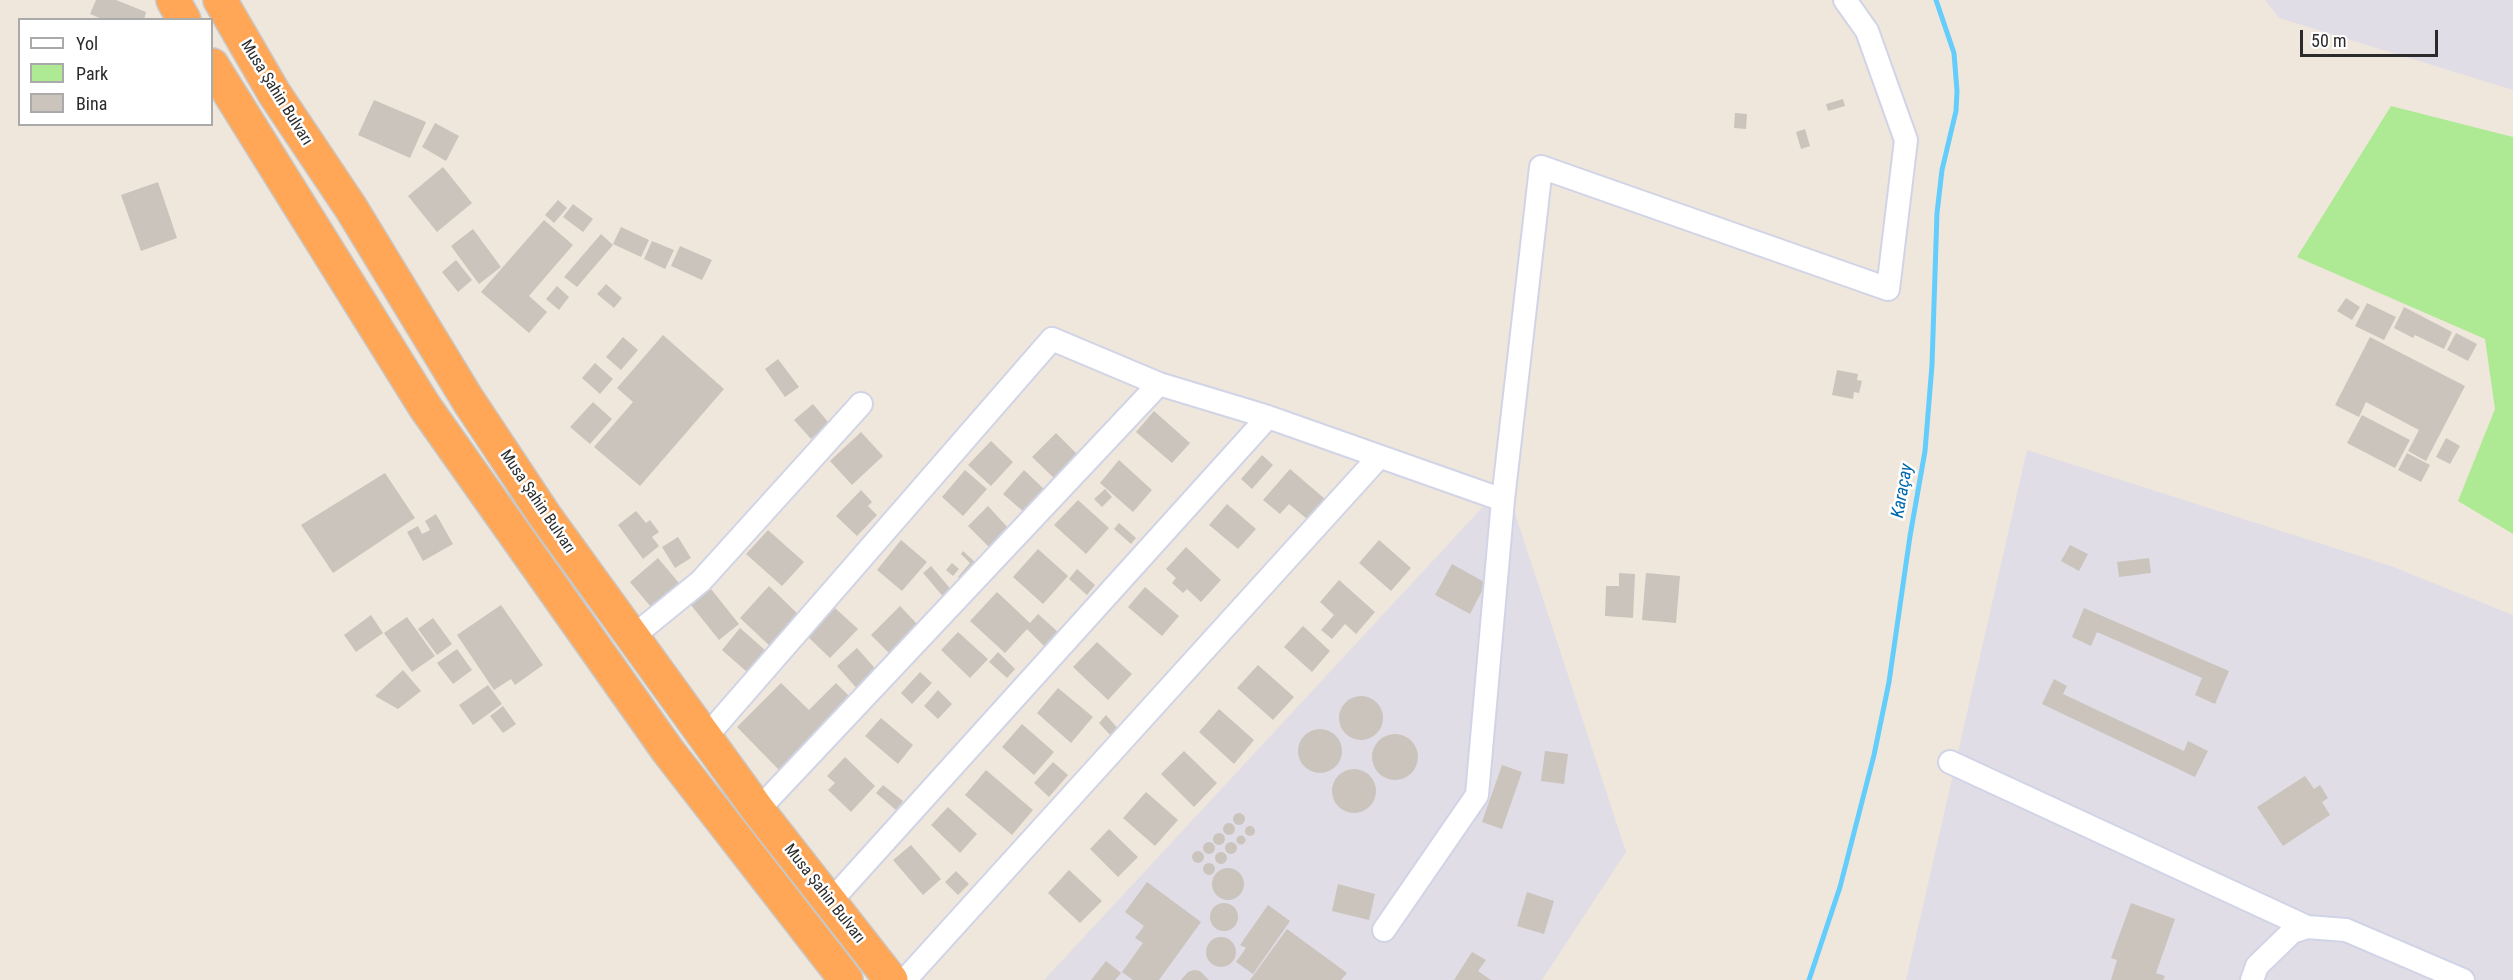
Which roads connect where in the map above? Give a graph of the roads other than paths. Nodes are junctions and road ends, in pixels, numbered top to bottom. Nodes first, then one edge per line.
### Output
1 (172, 0) edge
2 (220, 0) edge
3 (1845, 0) edge
4 (183, 18) edge
5 (213, 67) edge
6 (1159, 384) junction
7 (861, 404) dead end
8 (1268, 417) junction
9 (1379, 457) junction
10 (1503, 500) junction
11 (632, 638) junction
12 (705, 738) junction
13 (1950, 762) dead end
14 (758, 810) junction
15 (830, 902) junction
16 (2307, 927) junction
17 (1384, 930) dead end
18 (846, 980) edge
19 (891, 980) edge
20 (905, 980) edge
21 (2252, 980) edge
22 (2463, 980) edge

1 - 4 highway
2 - 11 highway, Musa Şahin Bulvarı
3 - 10 street
5 - 18 highway, Musa Şahin Bulvarı
6 - 8 street
6 - 12 street
6 - 14 street
7 - 11 street
8 - 9 street
8 - 15 street
9 - 10 street
9 - 20 street
10 - 17 street
11 - 12 highway, Musa Şahin Bulvarı
12 - 14 highway, Musa Şahin Bulvarı
13 - 16 street
14 - 15 highway, Musa Şahin Bulvarı
15 - 19 highway, Musa Şahin Bulvarı
16 - 21 street
16 - 22 street

